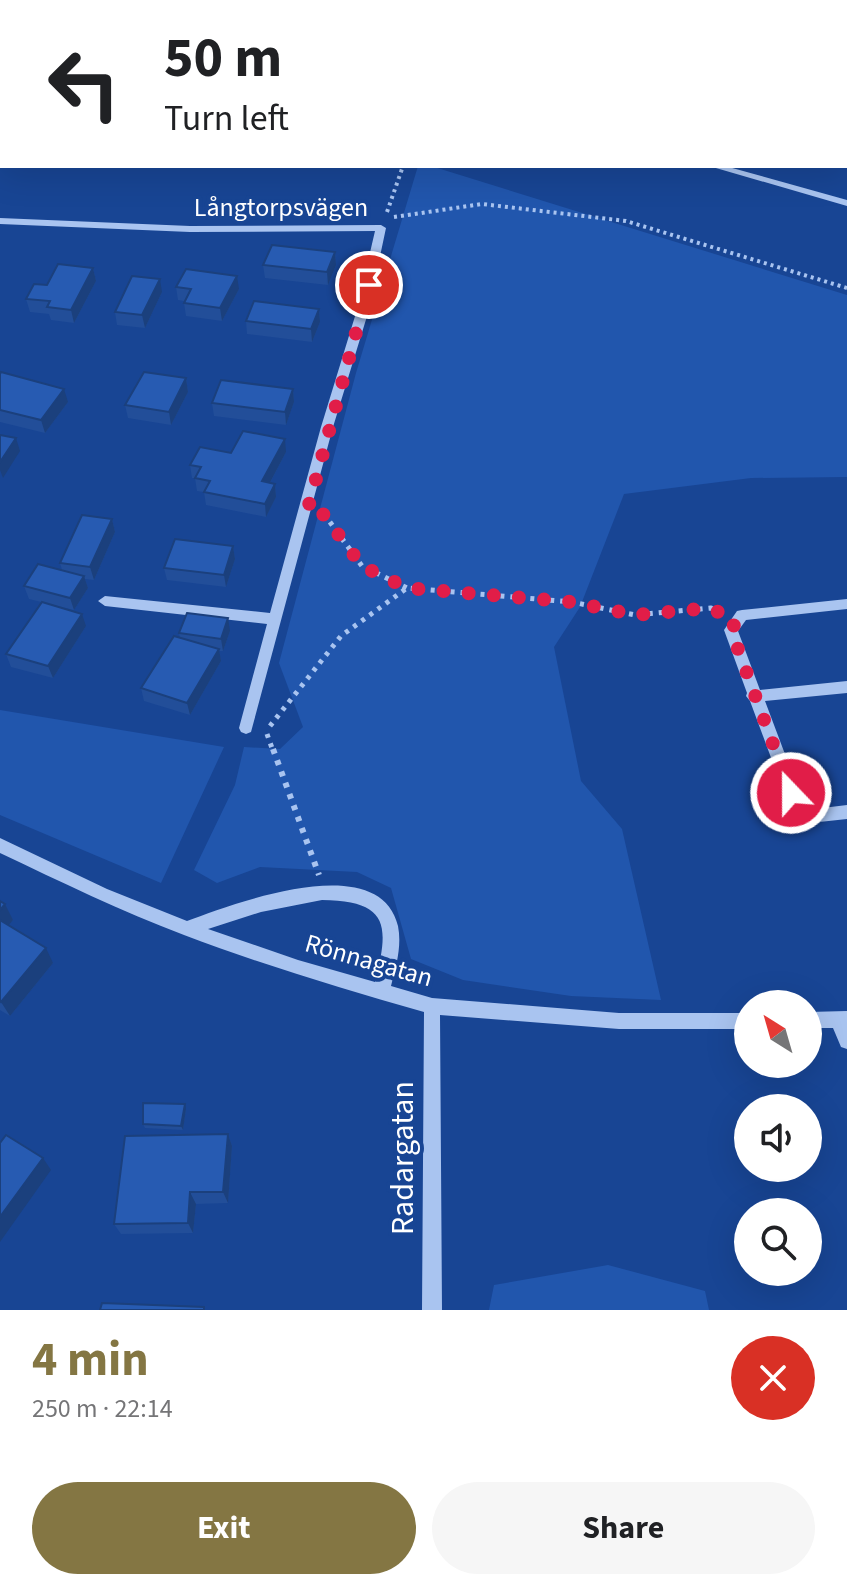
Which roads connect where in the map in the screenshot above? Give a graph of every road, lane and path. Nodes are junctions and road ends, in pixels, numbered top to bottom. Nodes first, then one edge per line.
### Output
1 (402, 168) edge
2 (721, 168) edge
3 (763, 168) edge
4 (756, 178) junction
5 (847, 203) edge
6 (0, 222) edge
7 (847, 288) edge
8 (307, 512) junction
9 (407, 588) junction
10 (105, 601) dead end
11 (847, 604) edge
12 (274, 619) junction
13 (736, 622) junction
14 (847, 687) edge
15 (753, 696) junction
16 (246, 728) dead end
17 (847, 812) edge
18 (0, 845) edge
19 (325, 893) junction
20 (187, 929) junction
21 (382, 989) junction
22 (432, 1006) junction
23 (842, 1020) edge
24 (734, 1021) edge
25 (847, 1041) edge
26 (432, 1310) edge

1 - 7 path
2 - 4 street
3 - 4 street
4 - 5 street
6 - 8 street, Långtorpsvägen
8 - 9 path
8 - 12 street, Långtorpsvägen
9 - 13 path
9 - 19 path
10 - 12 street
11 - 13 street
12 - 16 street, Långtorpsvägen
13 - 15 street
14 - 15 street
15 - 17 street
18 - 20 street, Rönnagatan
19 - 20 street
19 - 21 street
20 - 21 street, Rönnagatan
21 - 22 street, Rönnagatan
22 - 24 street, Rönnagatan
22 - 26 street, Radargatan
23 - 25 street

